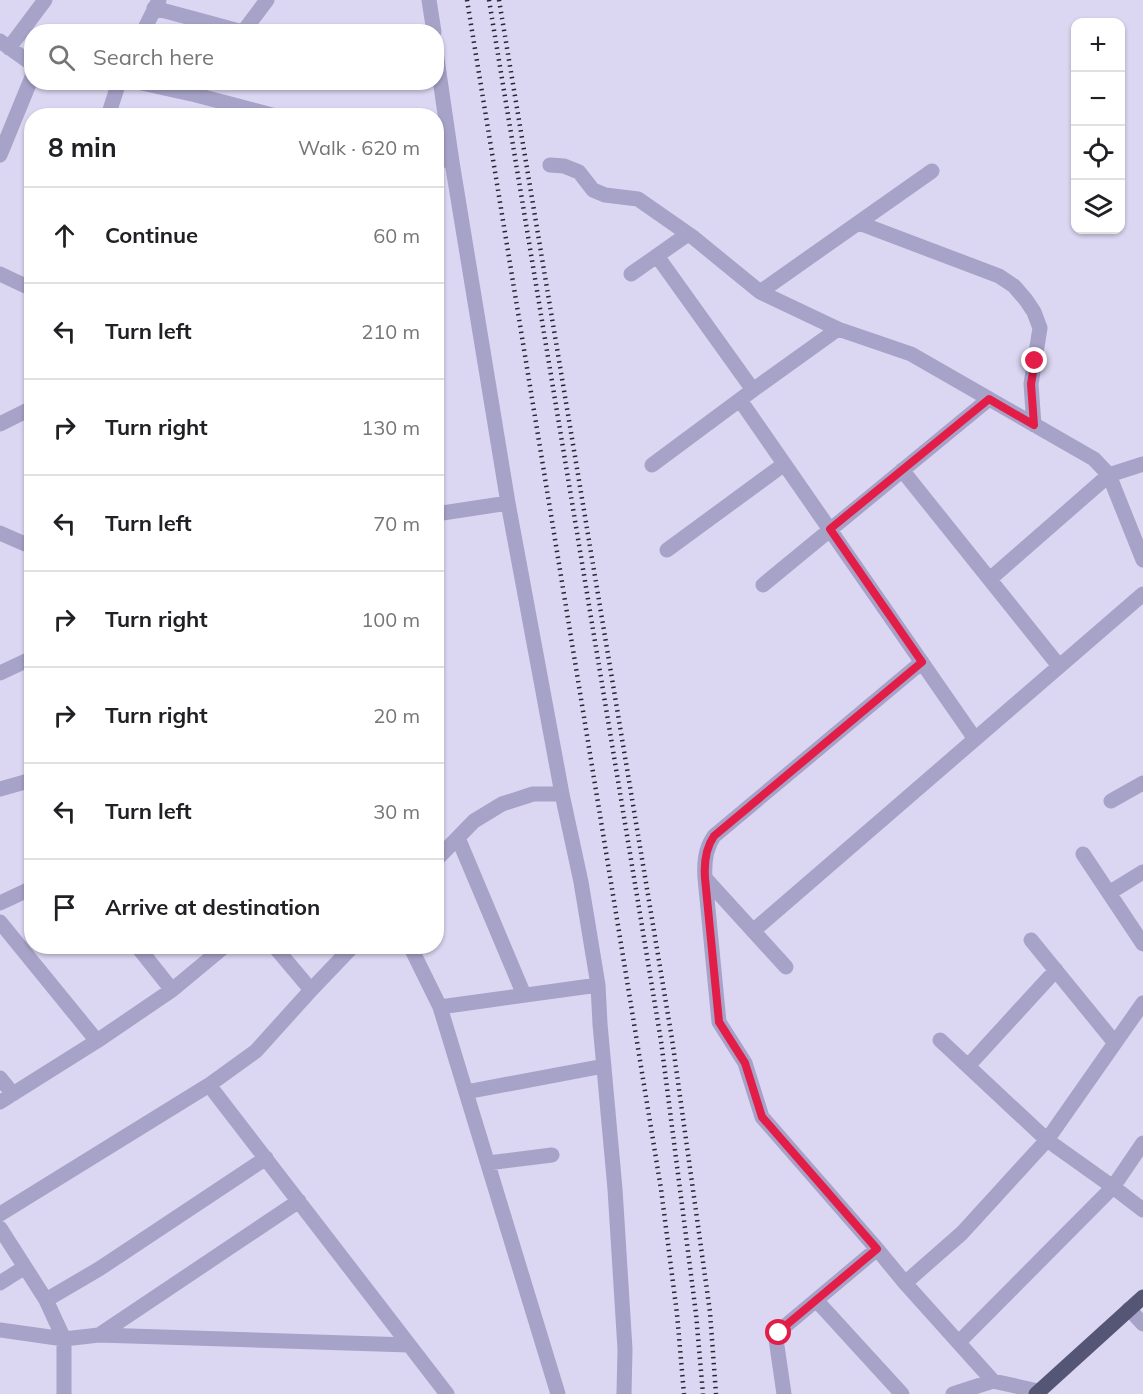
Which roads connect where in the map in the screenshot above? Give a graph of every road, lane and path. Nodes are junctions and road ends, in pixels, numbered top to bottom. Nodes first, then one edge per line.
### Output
1 (45, 0) edge
2 (267, 0) edge
3 (429, 0) edge
4 (156, 4) edge
5 (147, 24) edge
6 (218, 24) edge
7 (249, 24) edge
8 (433, 24) edge
9 (4, 45) edge
10 (24, 59) edge
11 (27, 90) edge
12 (116, 90) edge
13 (173, 90) edge
14 (439, 90) edge
15 (111, 108) edge
16 (246, 108) edge
17 (442, 108) edge
18 (444, 117) edge
19 (0, 154) edge
20 (444, 160) edge
21 (452, 162) junction
22 (550, 165) dead end
23 (932, 171) dead end
24 (859, 223) junction
25 (688, 234) junction
26 (657, 256) junction
27 (0, 274) edge
28 (631, 274) dead end
29 (24, 285) edge
30 (760, 292) junction
31 (838, 328) junction
32 (753, 390) junction
33 (989, 399) junction
34 (740, 400) junction
35 (24, 412) edge
36 (0, 424) edge
37 (1034, 425) junction
38 (1143, 464) edge
39 (652, 465) dead end
40 (783, 465) junction
41 (902, 470) junction
42 (1109, 475) junction
43 (508, 503) junction
44 (444, 513) edge
45 (830, 529) junction
46 (0, 532) edge
47 (24, 544) edge
48 (667, 550) dead end
49 (1143, 558) edge
50 (990, 579) junction
51 (763, 585) dead end
52 (1143, 594) edge
53 (24, 662) edge
54 (922, 662) junction
55 (1059, 666) junction
56 (0, 673) edge
57 (975, 739) junction
58 (24, 782) edge
59 (1143, 783) edge
60 (0, 789) edge
61 (562, 794) junction
62 (1111, 801) dead end
63 (458, 838) junction
64 (444, 852) edge
65 (1083, 854) dead end
66 (1143, 872) edge
67 (705, 878) junction
68 (24, 892) edge
69 (1109, 893) junction
70 (0, 903) edge
71 (0, 922) edge
72 (753, 931) junction
73 (1031, 940) dead end
74 (1143, 944) edge
75 (24, 951) edge
76 (26, 954) edge
77 (143, 954) edge
78 (215, 954) edge
79 (281, 954) edge
80 (345, 954) edge
81 (414, 954) edge
82 (786, 967) dead end
83 (1056, 970) junction
84 (598, 985) junction
85 (172, 990) junction
86 (311, 990) junction
87 (524, 995) junction
88 (1143, 1003) edge
89 (440, 1007) junction
90 (940, 1040) dead end
91 (97, 1041) junction
92 (1115, 1043) junction
93 (604, 1066) junction
94 (968, 1066) junction
95 (0, 1078) edge
96 (209, 1085) junction
97 (466, 1092) junction
98 (6, 1098) edge
99 (1047, 1140) junction
100 (1143, 1143) edge
101 (552, 1155) dead end
102 (266, 1158) junction
103 (488, 1163) junction
104 (1113, 1187) junction
105 (299, 1201) junction
106 (2, 1207) edge
107 (1143, 1210) edge
108 (0, 1228) edge
109 (877, 1249) junction
110 (25, 1267) junction
111 (0, 1282) edge
112 (905, 1283) junction
113 (1143, 1297) edge
114 (46, 1300) junction
115 (816, 1300) junction
116 (1129, 1310) junction
117 (1143, 1324) edge
118 (0, 1330) edge
119 (99, 1335) junction
120 (64, 1339) junction
121 (959, 1342) junction
122 (409, 1345) junction
123 (993, 1381) junction
124 (1037, 1393) edge
125 (64, 1394) edge
126 (447, 1394) edge
127 (558, 1394) edge
128 (624, 1394) edge
129 (784, 1394) edge
130 (902, 1394) edge
131 (953, 1394) edge

1 - 9 street
2 - 7 street
3 - 8 street
4 - 5 street
4 - 6 street
9 - 10 street
11 - 19 street
12 - 15 street
13 - 16 street
14 - 17 street
18 - 21 street
20 - 21 street
21 - 43 street
22 - 25 street
23 - 24 street
24 - 30 street
24 - 37 street
25 - 26 street
25 - 30 street
26 - 28 street
26 - 32 street
27 - 29 street
30 - 31 street
31 - 32 street
31 - 33 street
32 - 34 street
33 - 37 street
33 - 41 street
34 - 39 street
34 - 40 street
35 - 36 street
37 - 42 street
38 - 42 street
40 - 45 street
40 - 48 street
41 - 45 street
41 - 50 street
42 - 49 street
42 - 50 street
43 - 44 street
43 - 61 street
45 - 51 street
45 - 54 street
46 - 47 street
50 - 55 street
52 - 55 street
53 - 56 street
54 - 57 street
54 - 67 street
55 - 57 street
57 - 72 street
58 - 60 street
59 - 62 street
61 - 63 street
61 - 84 street
63 - 64 street
63 - 87 street
65 - 69 street
66 - 69 street
67 - 72 street
67 - 109 street
68 - 70 street
69 - 74 street
71 - 75 street
72 - 82 street
73 - 83 street
76 - 91 street
77 - 85 street
78 - 85 street
79 - 86 street
80 - 86 street
81 - 89 street
83 - 92 street
83 - 94 street
84 - 87 street
84 - 93 street
85 - 91 street
86 - 96 street
87 - 89 street
88 - 92 street
89 - 97 street
90 - 94 street
91 - 98 street
92 - 99 street
93 - 97 street
93 - 128 street
94 - 99 street
95 - 98 street
96 - 102 street
96 - 106 street
97 - 103 street
99 - 104 street
99 - 112 street
100 - 104 street
101 - 103 street
102 - 105 street
102 - 114 street
103 - 127 street
104 - 107 street
104 - 121 street
105 - 119 street
105 - 122 street
108 - 110 street
109 - 112 street
109 - 115 street
110 - 111 street
110 - 114 street
112 - 121 street
113 - 116 main road
114 - 120 street
115 - 129 street
115 - 130 street
116 - 117 street
116 - 124 main road
118 - 120 street
119 - 120 street
119 - 122 street
120 - 125 street
121 - 123 street
122 - 126 street
123 - 124 street
123 - 131 street

